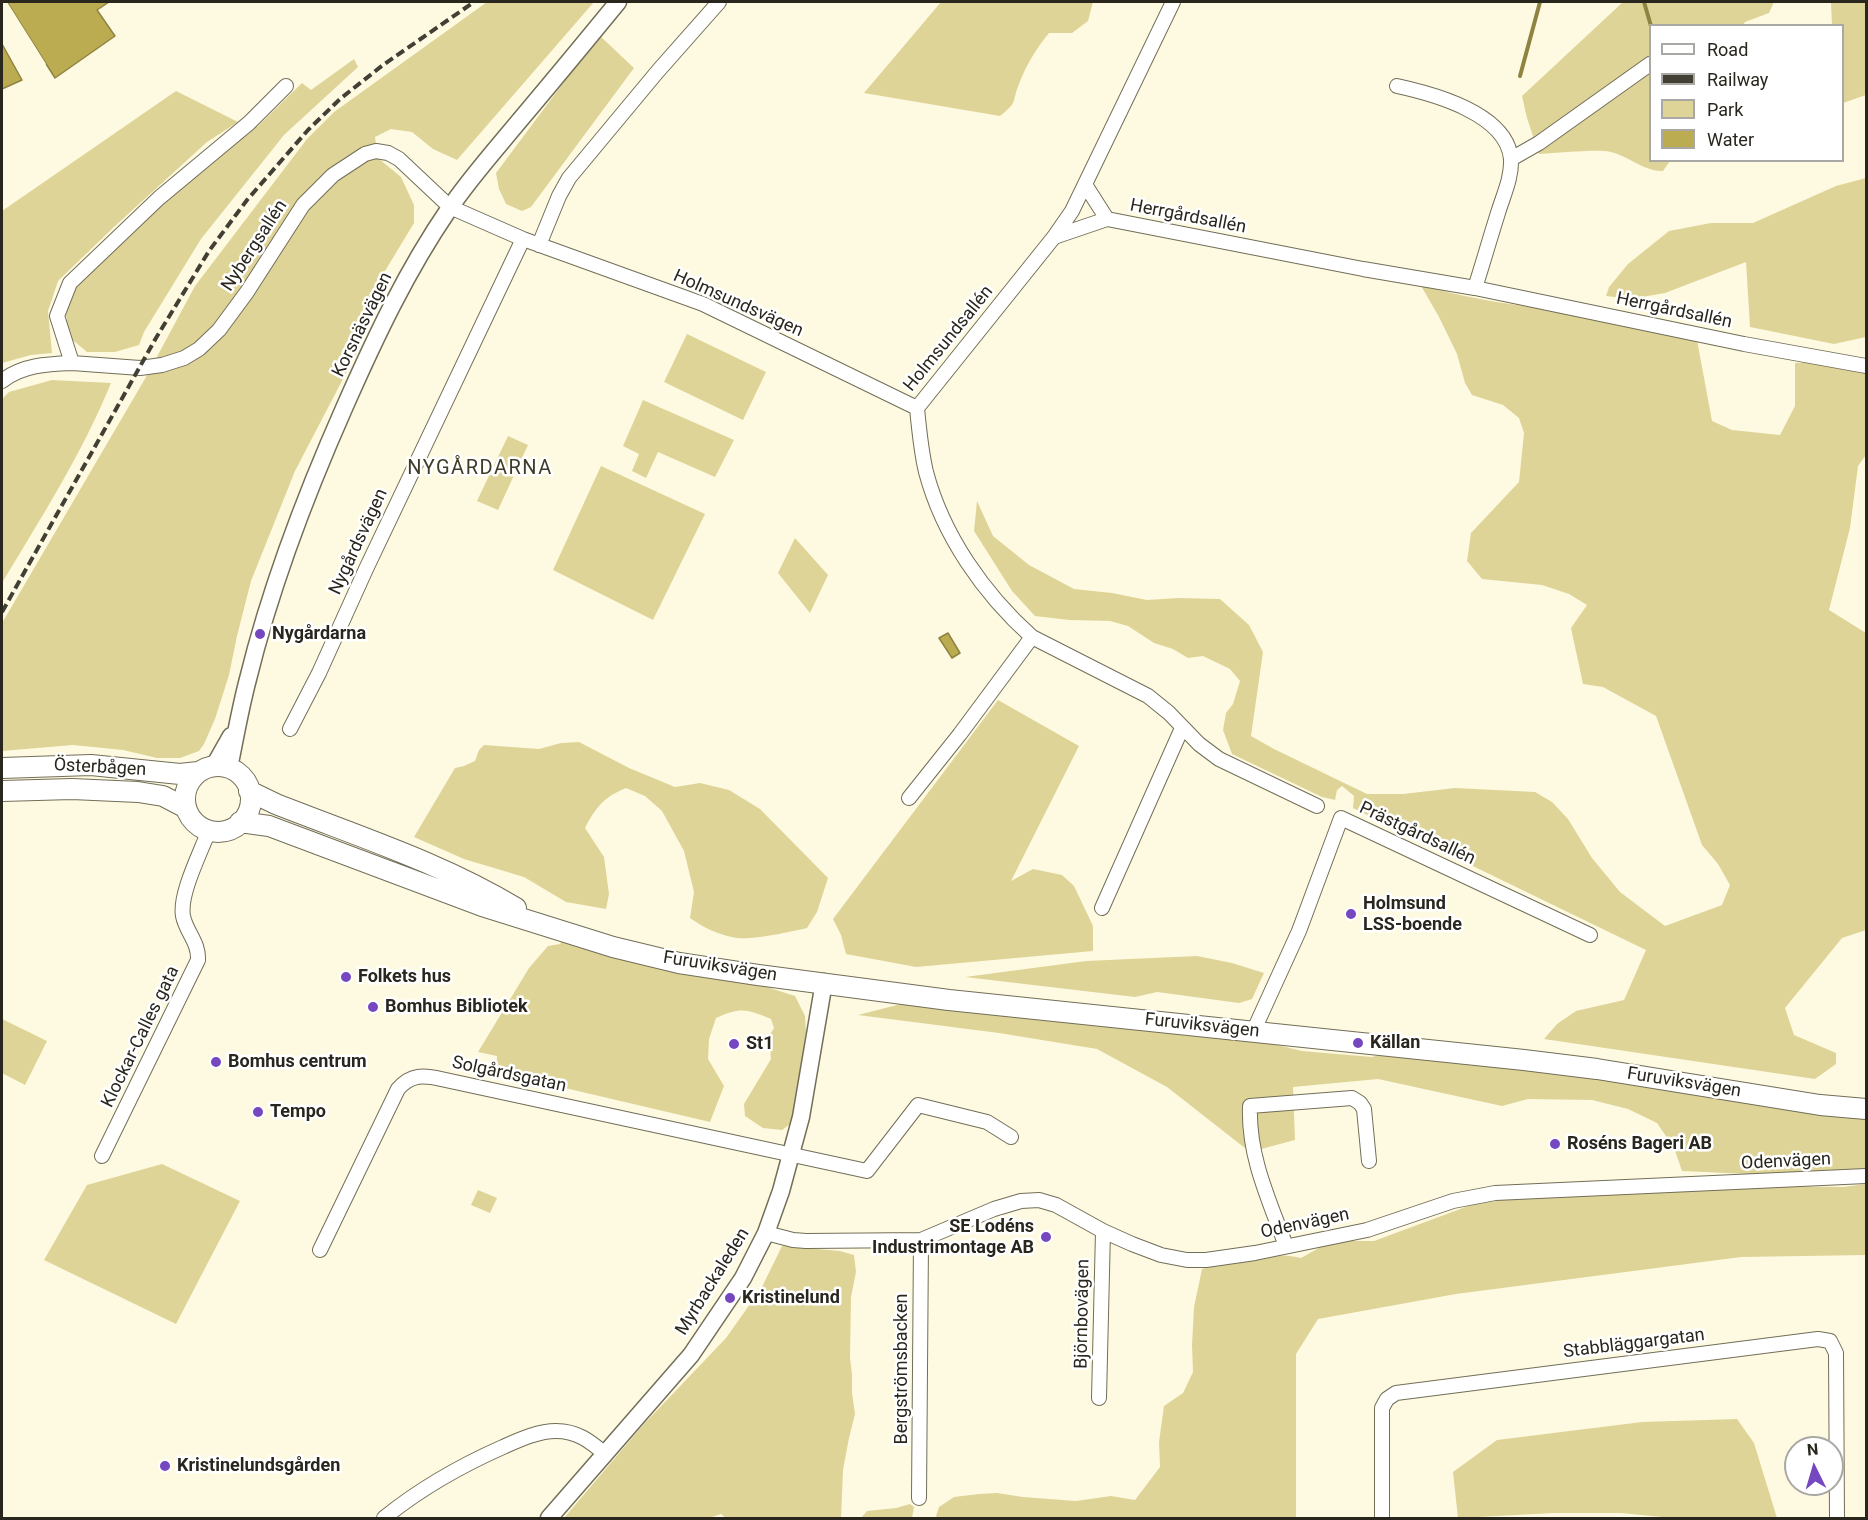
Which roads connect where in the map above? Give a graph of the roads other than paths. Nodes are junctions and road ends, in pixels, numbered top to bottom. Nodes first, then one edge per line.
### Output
1 (618, 2) edge
2 (719, 2) edge
3 (1173, 2) edge
4 (1649, 65) edge
5 (286, 86) dead end
6 (1397, 86) dead end
7 (1511, 159) junction
8 (1086, 186) junction
9 (450, 207) junction
10 (1107, 219) junction
11 (1054, 237) junction
12 (523, 239) junction
13 (540, 245) junction
14 (1475, 288) junction
15 (72, 363) junction
16 (1866, 366) edge
17 (2, 381) edge
18 (917, 408) junction
19 (1032, 637) junction
20 (1182, 728) junction
21 (290, 729) dead end
22 (2, 768) edge
23 (214, 769) junction
24 (2, 791) edge
25 (249, 791) junction
26 (909, 798) dead end
27 (1317, 806) dead end
28 (186, 808) junction
29 (240, 822) junction
30 (209, 830) junction
31 (1102, 908) dead end
32 (542, 923) junction
33 (1590, 935) dead end
34 (824, 982) junction
35 (1253, 1032) junction
36 (1866, 1109) edge
37 (1011, 1137) dead end
38 (791, 1155) junction
39 (102, 1156) dead end
40 (1370, 1161) dead end
41 (1866, 1176) edge
42 (1103, 1231) junction
43 (766, 1233) junction
44 (921, 1240) junction
45 (1286, 1246) junction
46 (320, 1250) dead end
47 (1099, 1398) dead end
48 (605, 1454) junction
49 (920, 1498) dead end
50 (384, 1518) edge
51 (549, 1518) edge
52 (1382, 1518) edge
53 (1837, 1518) edge

1 - 9 street, Korsnäsvägen
2 - 13 street
3 - 8 street, Holmsundsallén
4 - 7 street
5 - 15 street
6 - 7 street
7 - 14 street
8 - 10 street
8 - 11 street, Holmsundsallén
9 - 12 street, Holmsundsvägen
9 - 15 street, Nybergsallén
9 - 23 street, Korsnäsvägen
10 - 11 street
10 - 14 street, Herrgårdsallén
11 - 18 street, Holmsundsallén
12 - 13 street, Holmsundsvägen
12 - 21 street, Nygårdsvägen
13 - 18 street, Holmsundsvägen
14 - 16 street, Herrgårdsallén
15 - 17 street, Nybergsallén
18 - 19 street, Holmsundsallén
19 - 20 street
19 - 26 street
20 - 27 street
20 - 31 street
22 - 23 main road, Österbågen
23 - 25 main road
23 - 28 main road
24 - 28 main road, Österbågen
25 - 29 main road
25 - 32 main road, Furuviksvägen
28 - 30 main road
29 - 30 main road
29 - 32 main road, Furuviksvägen
30 - 39 street, Klockar-Calles gata
32 - 34 main road, Furuviksvägen
33 - 35 street, Prästgårdsallén
34 - 35 main road, Furuviksvägen
34 - 38 street, Myrbackaleden
35 - 36 main road, Furuviksvägen
37 - 38 street, Solgårdsgatan
38 - 43 street, Myrbackaleden
38 - 46 street, Solgårdsgatan
40 - 45 street
41 - 45 street, Odenvägen
42 - 44 street, Odenvägen
42 - 45 street, Odenvägen
42 - 47 street, Björnbovägen
43 - 44 street, Odenvägen
43 - 48 street, Myrbackaleden
44 - 49 street, Bergströmsbacken
48 - 50 street
48 - 51 street, Myrbackaleden
52 - 53 street, Stabbläggargatan

